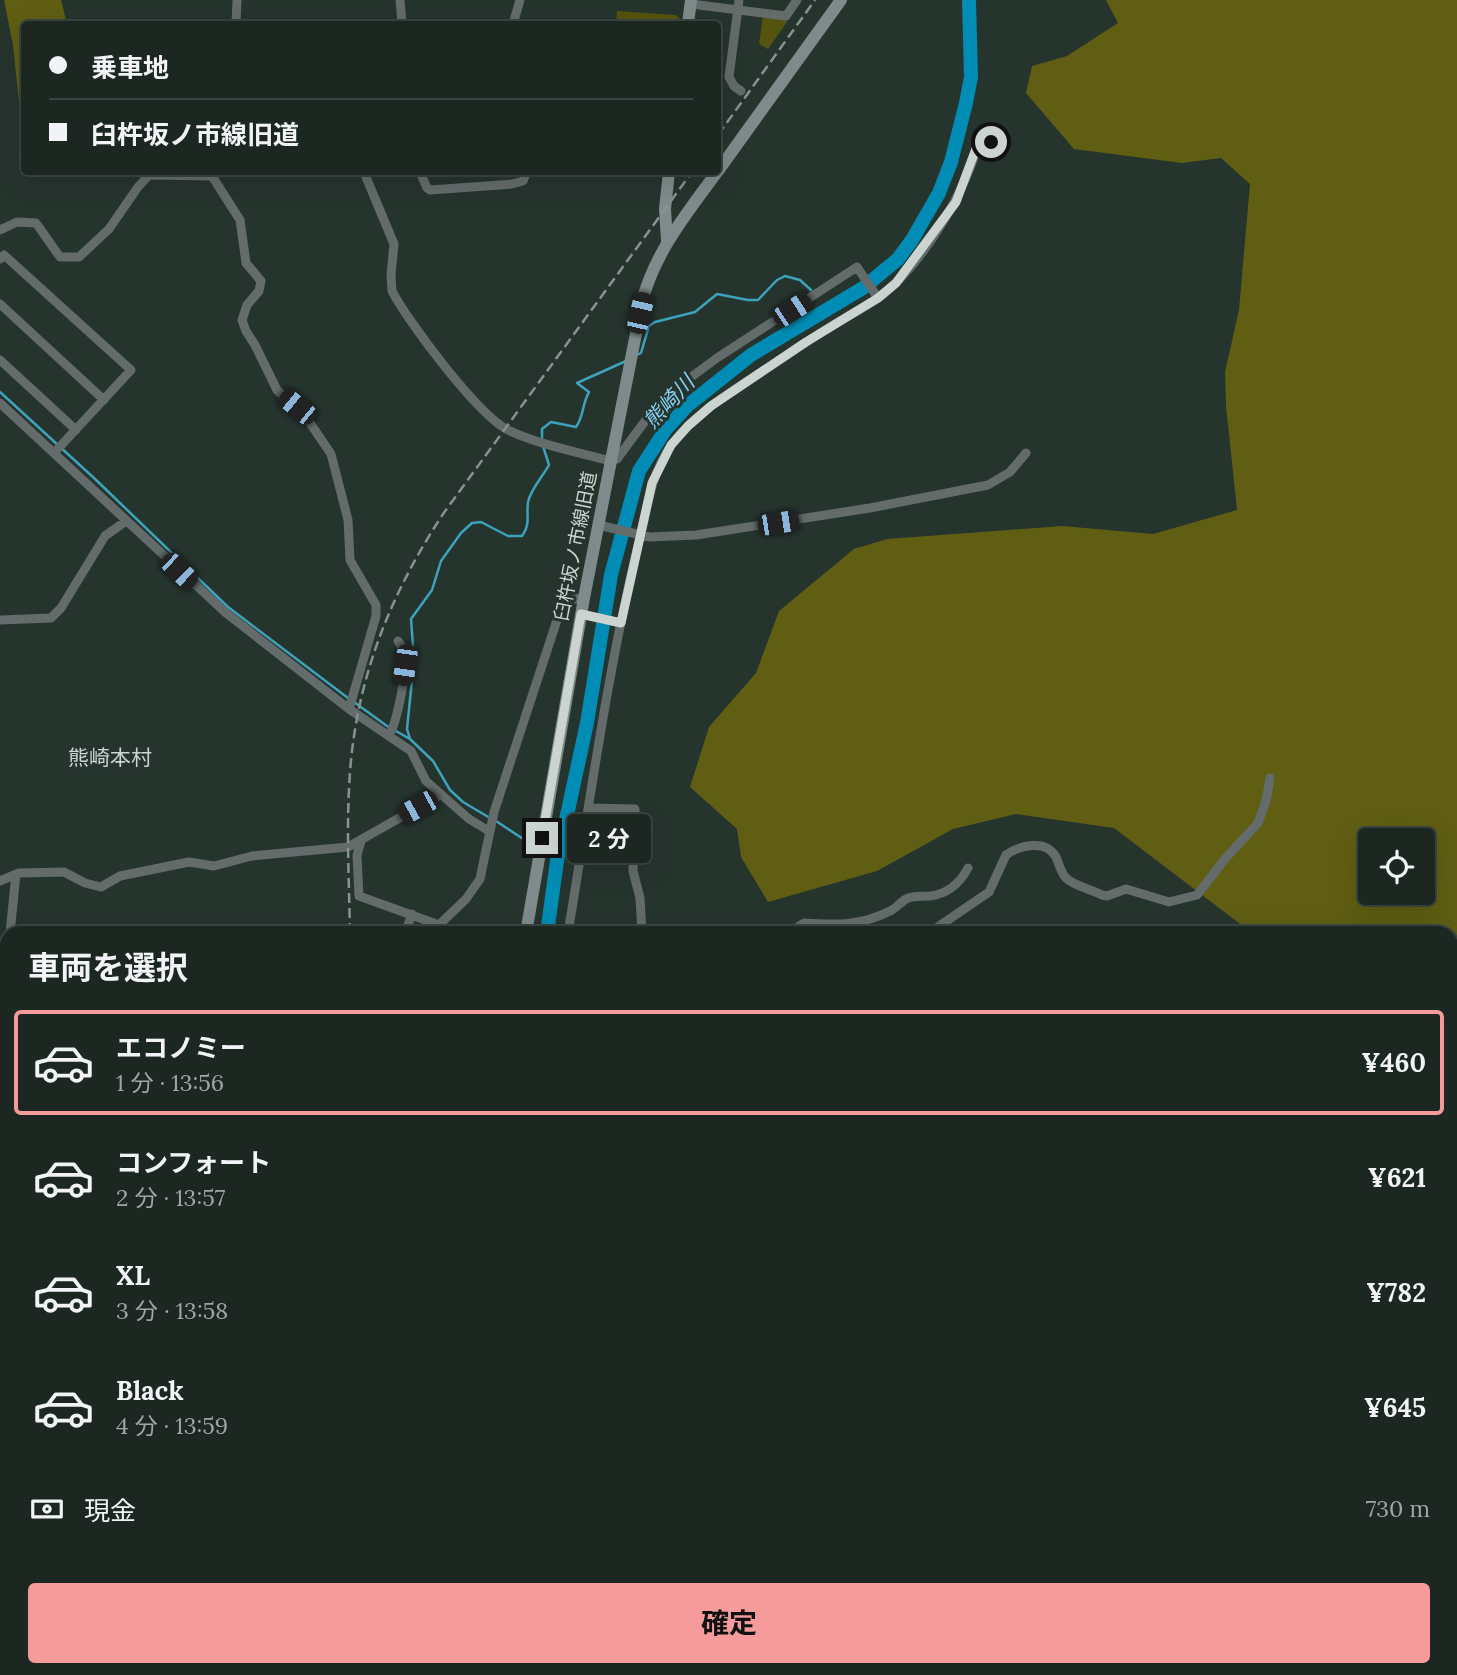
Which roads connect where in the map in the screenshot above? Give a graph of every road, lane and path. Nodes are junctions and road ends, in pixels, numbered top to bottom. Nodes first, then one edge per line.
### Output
1 (237, 0) edge
2 (400, 0) edge
3 (520, 0) edge
4 (797, 0) edge
5 (841, 0) edge
6 (691, 2) edge
7 (739, 5) edge
8 (236, 21) edge
9 (402, 21) edge
10 (514, 21) edge
11 (688, 21) edge
12 (741, 90) dead end
13 (994, 149) dead end
14 (721, 165) edge
15 (149, 175) edge
16 (213, 175) edge
17 (366, 175) edge
18 (422, 175) edge
19 (526, 175) edge
20 (669, 175) edge
21 (714, 175) edge
22 (0, 230) edge
23 (667, 241) junction
24 (0, 259) edge
25 (877, 297) junction
26 (0, 304) edge
27 (0, 360) edge
28 (104, 400) junction
29 (0, 403) edge
30 (76, 430) junction
31 (57, 450) junction
32 (1026, 453) dead end
33 (611, 461) junction
34 (126, 521) junction
35 (602, 526) junction
36 (641, 535) junction
37 (584, 598) junction
38 (585, 615) junction
39 (0, 620) edge
40 (620, 622) junction
41 (398, 641) dead end
42 (351, 704) junction
43 (391, 732) junction
44 (1270, 778) dead end
45 (440, 795) junction
46 (589, 808) junction
47 (489, 829) junction
48 (361, 841) junction
49 (968, 868) dead end
50 (16, 874) junction
51 (0, 881) edge
52 (412, 914) junction
53 (11, 926) edge
54 (408, 926) edge
55 (432, 926) edge
56 (440, 926) edge
57 (527, 926) edge
58 (569, 926) edge
59 (642, 926) edge
60 (799, 926) edge
61 (939, 926) edge

1 - 8 street
2 - 9 street
3 - 10 street
4 - 7 street
5 - 14 street
6 - 7 street
6 - 11 street
7 - 12 street
13 - 25 street
15 - 22 street
16 - 42 street
17 - 33 street
18 - 19 street
20 - 23 street, 臼杵坂ノ市線旧道
21 - 23 street
23 - 33 street, 臼杵坂ノ市線旧道
24 - 28 street
25 - 33 street
25 - 36 street
26 - 28 street
27 - 30 street
28 - 30 street
29 - 31 street
30 - 31 street
31 - 34 street
32 - 36 street
33 - 35 street, 臼杵坂ノ市線旧道
34 - 39 street
34 - 42 street
35 - 36 street
35 - 37 street, 臼杵坂ノ市線旧道
36 - 40 street
37 - 38 street, 臼杵坂ノ市線旧道
37 - 47 street
38 - 40 street
38 - 57 street, 臼杵坂ノ市線旧道
40 - 46 street
41 - 43 street
42 - 43 street
43 - 45 street
44 - 61 street
45 - 47 street
45 - 48 street
46 - 58 street
46 - 59 street
47 - 56 street
48 - 50 street
48 - 52 street
49 - 60 street
50 - 51 street
50 - 53 street
52 - 54 street
52 - 55 street

